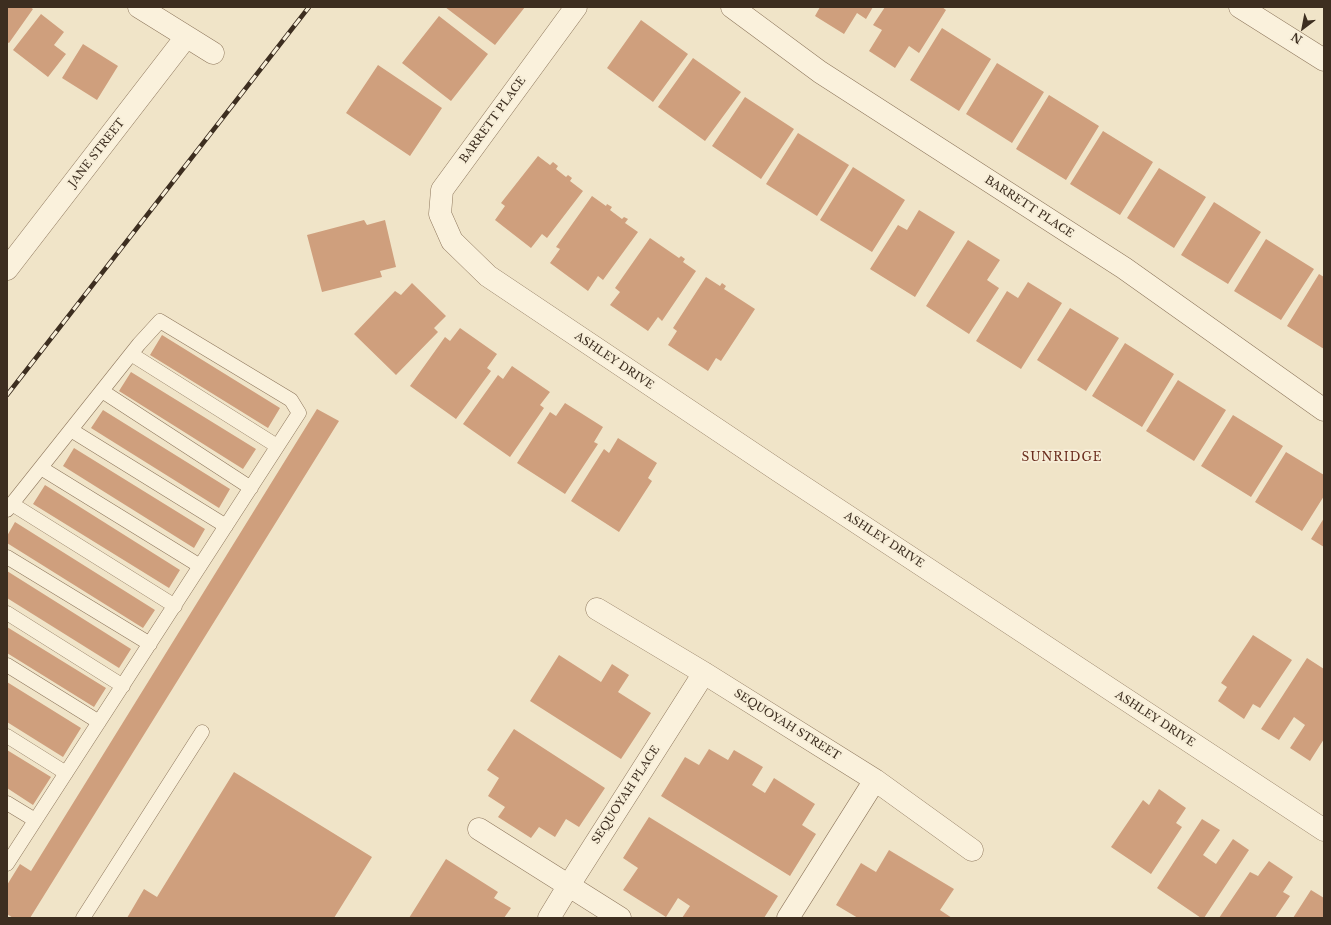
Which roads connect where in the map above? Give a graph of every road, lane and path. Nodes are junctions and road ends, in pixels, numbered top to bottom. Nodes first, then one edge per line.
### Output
1 (140, 7) edge
2 (576, 7) edge
3 (732, 7) edge
4 (1240, 7) edge
5 (186, 37) junction
6 (213, 53) dead end
7 (1324, 60) edge
8 (452, 241) joint
9 (7, 269) edge
10 (131, 354) junction
11 (102, 391) junction
12 (1324, 410) edge
13 (71, 430) junction
14 (277, 446) junction
15 (41, 468) junction
16 (251, 488) junction
17 (10, 507) edge
18 (226, 526) junction
19 (7, 557) edge
20 (200, 566) junction
21 (175, 606) junction
22 (597, 609) dead end
23 (7, 613) edge
24 (150, 644) junction
25 (7, 665) edge
26 (704, 673) junction
27 (123, 686) junction
28 (100, 722) junction
29 (202, 732) dead end
30 (7, 736) edge
31 (66, 773) junction
32 (875, 780) junction
33 (7, 803) edge
34 (36, 820) junction
35 (479, 829) dead end
36 (1324, 830) edge
37 (972, 850) dead end
38 (7, 864) edge
39 (569, 885) junction
40 (83, 918) edge
41 (549, 918) edge
42 (620, 918) edge
43 (788, 918) edge

1 - 5 street
2 - 8 street, BARRETT PLACE
3 - 12 street, BARRETT PLACE
4 - 7 street
5 - 6 street
5 - 9 street, JANE STREET
8 - 36 street, ASHLEY DRIVE
10 - 11 lane
10 - 14 lane
10 - 14 lane
11 - 13 lane
11 - 16 lane
13 - 15 lane
13 - 18 lane
14 - 16 lane
15 - 17 lane
15 - 20 lane
16 - 18 lane
17 - 21 lane
18 - 20 lane
19 - 24 lane
20 - 21 lane
21 - 24 lane
22 - 26 street, SEQUOYAH STREET
23 - 27 lane
24 - 27 lane
25 - 28 lane
26 - 32 street, SEQUOYAH STREET
26 - 39 street, SEQUOYAH PLACE
27 - 28 lane
28 - 31 lane
29 - 40 lane
30 - 31 lane
31 - 34 lane
32 - 37 street, SEQUOYAH STREET
32 - 43 street
33 - 34 lane
34 - 38 lane
35 - 39 street
39 - 41 street, SEQUOYAH PLACE
39 - 42 street

